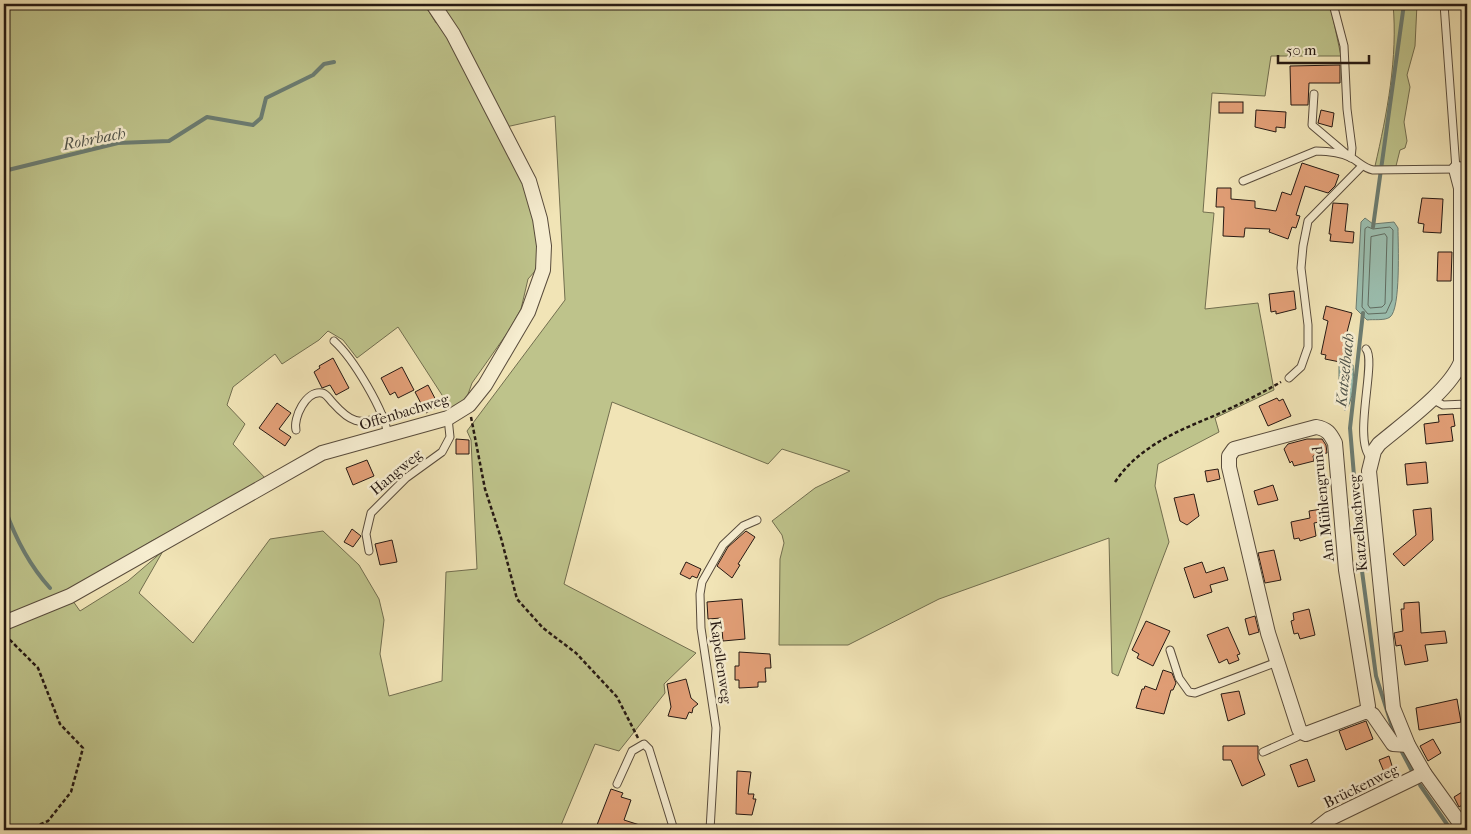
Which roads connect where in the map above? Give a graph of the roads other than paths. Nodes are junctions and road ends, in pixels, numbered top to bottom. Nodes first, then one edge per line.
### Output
1 (433, 4) edge
2 (1333, 4) edge
3 (1444, 4) edge
4 (1314, 94) dead end
5 (1351, 158) junction
6 (1362, 166) junction
7 (1461, 169) edge
8 (1243, 181) dead end
9 (334, 341) dead end
10 (1366, 349) dead end
11 (1289, 378) road end
12 (1431, 398) junction
13 (1466, 404) edge
14 (383, 416) junction
15 (448, 418) junction
16 (296, 430) dead end
17 (1467, 430) edge
18 (388, 436) junction
19 (1371, 458) junction
20 (757, 520) dead end
21 (369, 551) dead end
22 (4, 624) edge
23 (1170, 650) dead end
24 (1277, 662) junction
25 (1367, 711) junction
26 (1301, 732) junction
27 (1408, 745) junction
28 (1263, 752) dead end
29 (1424, 773) junction
30 (617, 784) dead end
31 (674, 830) edge
32 (710, 830) edge
33 (1315, 830) edge
34 (1465, 830) edge

1 - 15 street, Offenbachweg
2 - 5 lane
3 - 7 lane, Katzelbachweg
4 - 5 lane
5 - 6 lane
5 - 8 lane
6 - 7 lane
6 - 11 lane
7 - 12 street, Katzelbachweg
9 - 14 lane
10 - 19 lane
12 - 13 lane
12 - 19 street, Katzelbachweg
13 - 17 lane
14 - 16 lane
14 - 18 lane
15 - 18 street, Offenbachweg
15 - 21 lane, Hangweg
18 - 22 street, Offenbachweg
19 - 27 street, Katzelbachweg
20 - 32 lane, Kapellenweg
23 - 24 lane
24 - 25 street, Am Mühlengrund
24 - 26 street, Am Mühlengrund
25 - 26 street
25 - 27 street
26 - 28 lane
27 - 29 street, Katzelbachweg
29 - 33 street, Brückenweg
29 - 34 street, Katzelbachweg
30 - 31 lane

